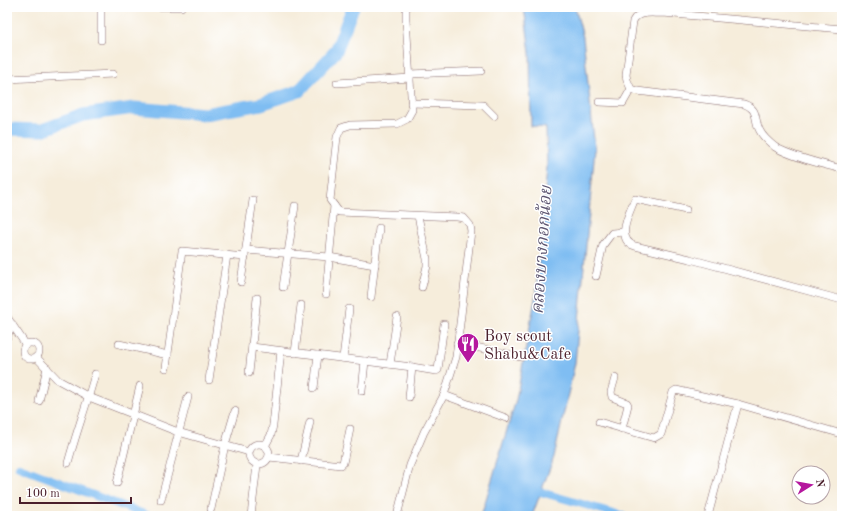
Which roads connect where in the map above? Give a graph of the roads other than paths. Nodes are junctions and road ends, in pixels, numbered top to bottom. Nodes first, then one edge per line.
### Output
1 (100, 7) edge
2 (130, 7) edge
3 (137, 7) edge
4 (181, 7) edge
5 (406, 7) edge
6 (663, 10) edge
7 (842, 29) edge
8 (101, 40) dead end
9 (481, 71) dead end
10 (113, 74) dead end
11 (410, 76) junction
12 (7, 79) edge
13 (337, 83) dead end
14 (631, 89) junction
15 (599, 102) dead end
16 (412, 103) junction
17 (494, 116) dead end
18 (842, 169) edge
19 (253, 200) dead end
20 (295, 206) dead end
21 (334, 206) junction
22 (686, 210) dead end
23 (418, 216) junction
24 (379, 228) dead end
25 (624, 232) junction
26 (288, 253) junction
27 (245, 254) junction
28 (227, 255) junction
29 (329, 257) junction
30 (375, 265) junction
31 (596, 276) dead end
32 (241, 282) dead end
33 (283, 287) dead end
34 (422, 287) dead end
35 (326, 294) dead end
36 (371, 297) dead end
37 (257, 298) dead end
38 (842, 300) edge
39 (301, 305) dead end
40 (349, 309) dead end
41 (7, 317) edge
42 (397, 317) dead end
43 (12, 324) junction
44 (444, 324) dead end
45 (7, 337) edge
46 (457, 343) junction
47 (119, 344) dead end
48 (26, 345) junction
49 (252, 347) junction
50 (281, 351) junction
51 (295, 353) junction
52 (168, 355) junction
53 (318, 355) junction
54 (36, 357) junction
55 (521, 357) dead end
56 (343, 358) junction
57 (365, 361) junction
58 (390, 364) junction
59 (412, 367) junction
60 (47, 368) junction
61 (166, 368) dead end
62 (249, 373) dead end
63 (95, 374) dead end
64 (615, 378) dead end
65 (209, 380) dead end
66 (140, 386) dead end
67 (314, 388) dead end
68 (362, 391) dead end
69 (444, 395) junction
70 (89, 397) junction
71 (188, 397) dead end
72 (409, 397) dead end
73 (39, 401) dead end
74 (738, 404) junction
75 (235, 410) dead end
76 (133, 416) junction
77 (506, 418) dead end
78 (310, 422) dead end
79 (599, 422) dead end
80 (350, 429) dead end
81 (622, 429) junction
82 (178, 432) junction
83 (842, 434) edge
84 (225, 445) junction
85 (265, 446) junction
86 (249, 452) junction
87 (269, 457) junction
88 (301, 461) junction
89 (68, 463) dead end
90 (257, 465) junction
91 (117, 483) dead end
92 (161, 500) dead end
93 (211, 509) dead end
94 (250, 516) edge
95 (397, 516) edge
96 (708, 516) edge

1 - 8 street
2 - 3 street
3 - 4 street
5 - 11 street
6 - 7 street
6 - 14 street
9 - 11 street
10 - 12 street
11 - 13 street
11 - 16 street
14 - 15 street
14 - 18 street
16 - 17 street
16 - 21 street
19 - 27 street
20 - 26 street
21 - 23 street
21 - 29 street
22 - 25 street
23 - 34 street
23 - 46 street
24 - 30 street
25 - 31 street
25 - 38 street
26 - 27 street
26 - 29 street
26 - 33 street
27 - 28 street
27 - 32 street
28 - 52 street
28 - 65 street
29 - 30 street
29 - 35 street
30 - 36 street
37 - 49 street
39 - 51 street
40 - 56 street
41 - 43 street
42 - 58 street
43 - 45 street
43 - 48 street
44 - 59 street
46 - 55 street
46 - 69 street
47 - 52 street
48 - 54 street
48 - 54 street
49 - 50 street
49 - 62 street
50 - 51 street
50 - 85 street
51 - 53 street
52 - 61 street
53 - 56 street
53 - 67 street
54 - 60 street
56 - 57 street
57 - 58 street
57 - 68 street
58 - 59 street
59 - 72 street
60 - 70 street
60 - 73 street
63 - 70 street
64 - 81 street
66 - 76 street
69 - 77 street
69 - 95 street
70 - 76 street
70 - 89 street
71 - 82 street
74 - 81 street
74 - 83 street
74 - 96 street
75 - 84 street
76 - 82 street
76 - 91 street
78 - 88 street
79 - 81 street
80 - 88 street
82 - 84 street
82 - 92 street
84 - 86 street
84 - 93 street
85 - 86 street
85 - 87 street
86 - 90 street
87 - 88 street
87 - 90 street
90 - 94 street

